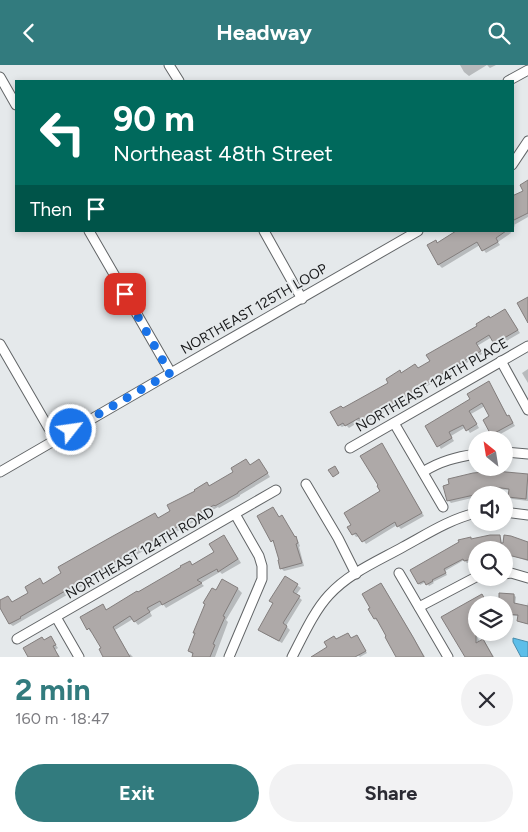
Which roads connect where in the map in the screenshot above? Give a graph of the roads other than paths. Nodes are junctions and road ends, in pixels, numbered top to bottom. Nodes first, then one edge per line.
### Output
1 (169, 65) edge
2 (528, 69) edge
3 (0, 77) edge
4 (178, 80) edge
5 (510, 80) edge
6 (15, 103) edge
7 (528, 141) edge
8 (514, 162) edge
9 (90, 232) edge
10 (265, 232) edge
11 (416, 232) edge
12 (302, 299) junction
13 (0, 344) edge
14 (528, 346) edge
15 (501, 361) junction
16 (170, 373) junction
17 (528, 410) edge
18 (394, 423) junction
19 (55, 439) junction
20 (350, 448) dead end
21 (513, 453) edge
22 (528, 454) edge
23 (468, 455) edge
24 (0, 472) edge
25 (422, 472) junction
26 (306, 484) dead end
27 (276, 490) dead end
28 (443, 507) dead end
29 (513, 513) edge
30 (234, 514) junction
31 (468, 515) edge
32 (528, 515) edge
33 (399, 573) dead end
34 (356, 574) junction
35 (513, 574) edge
36 (528, 578) edge
37 (468, 581) edge
38 (419, 607) junction
39 (56, 617) junction
40 (17, 639) dead end
41 (231, 656) edge
42 (79, 657) edge
43 (292, 657) edge
44 (448, 657) edge

1 - 4 street
2 - 5 street
3 - 6 street
7 - 8 street
9 - 16 street
10 - 12 street
11 - 12 street, NORTHEAST 125TH LOOP
12 - 16 street, NORTHEAST 125TH LOOP
13 - 19 street
14 - 15 street, NORTHEAST 124TH PLACE
15 - 17 street
15 - 18 street, NORTHEAST 124TH PLACE
16 - 19 street, NORTHEAST 125TH LOOP
18 - 20 street, NORTHEAST 124TH PLACE
18 - 25 street
19 - 24 street, NORTHEAST 125TH LOOP
21 - 22 street
23 - 25 street
25 - 28 street
26 - 34 street
27 - 30 street, NORTHEAST 124TH ROAD
29 - 32 street
30 - 39 street, NORTHEAST 124TH ROAD
30 - 41 street
31 - 34 street
33 - 38 street
34 - 43 street
35 - 36 street
37 - 38 street
38 - 44 street
39 - 40 street, NORTHEAST 124TH ROAD
39 - 42 street

